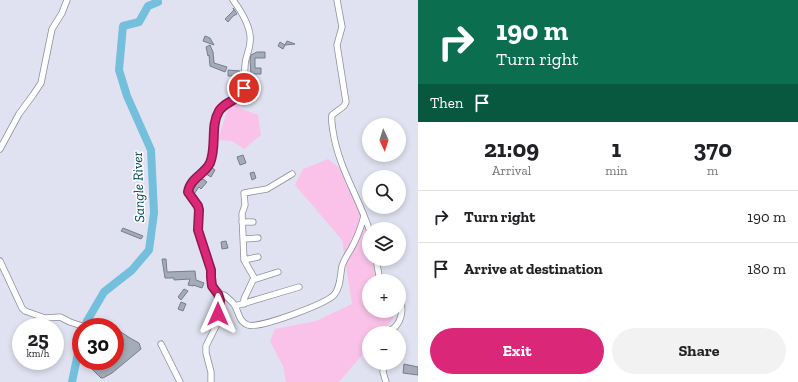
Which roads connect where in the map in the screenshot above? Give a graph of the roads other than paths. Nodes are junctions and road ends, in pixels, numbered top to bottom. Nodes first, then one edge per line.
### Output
1 (67, 0) edge
2 (233, 0) edge
3 (337, 0) edge
4 (0, 149) edge
5 (292, 174) dead end
6 (243, 209) junction
7 (251, 209) dead end
8 (364, 216) junction
9 (242, 222) junction
10 (253, 222) dead end
11 (366, 222) edge
12 (258, 238) dead end
13 (243, 239) junction
14 (258, 257) dead end
15 (244, 260) junction
16 (0, 261) edge
17 (278, 272) dead end
18 (255, 279) junction
19 (299, 287) dead end
20 (219, 296) junction
21 (244, 304) junction
22 (235, 306) junction
23 (72, 322) edge
24 (161, 344) dead end
25 (383, 370) edge
26 (180, 382) edge
27 (211, 382) edge
28 (386, 382) edge

1 - 4 street
2 - 20 street
3 - 8 street
5 - 6 street
6 - 7 street
6 - 9 street
8 - 11 street
8 - 22 street
9 - 10 street
9 - 13 street
12 - 13 street
13 - 15 street
14 - 15 street
15 - 18 street
16 - 23 street
17 - 18 street
18 - 21 street
19 - 21 street
20 - 22 street
20 - 27 street
21 - 22 street
24 - 26 street
25 - 28 street

